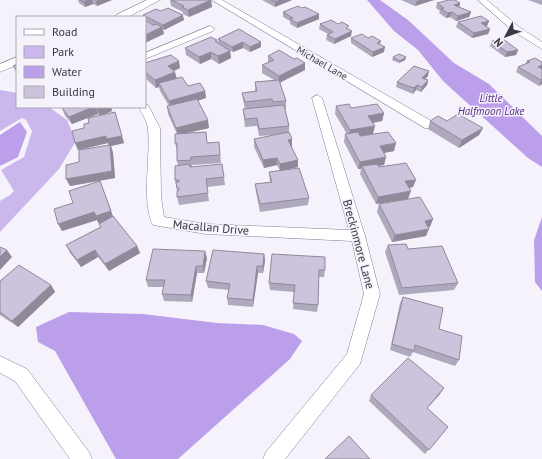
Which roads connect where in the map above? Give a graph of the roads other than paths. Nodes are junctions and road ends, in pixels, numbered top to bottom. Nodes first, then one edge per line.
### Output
1 (155, 0) edge
2 (216, 0) edge
3 (482, 0) edge
4 (122, 16) edge
5 (210, 29) dead end
6 (542, 46) edge
7 (146, 56) edge
8 (16, 61) edge
9 (0, 68) edge
10 (317, 98) dead end
11 (144, 108) edge
12 (429, 125) edge
13 (358, 236) junction
14 (0, 364) edge
15 (82, 459) edge
16 (273, 459) edge

1 - 4 street
2 - 12 street, Michael Lane
3 - 6 street
5 - 7 street
8 - 9 street
10 - 13 street, Breckinmore Lane
11 - 13 street, Macallan Drive
13 - 16 street, Breckinmore Lane
14 - 15 street

